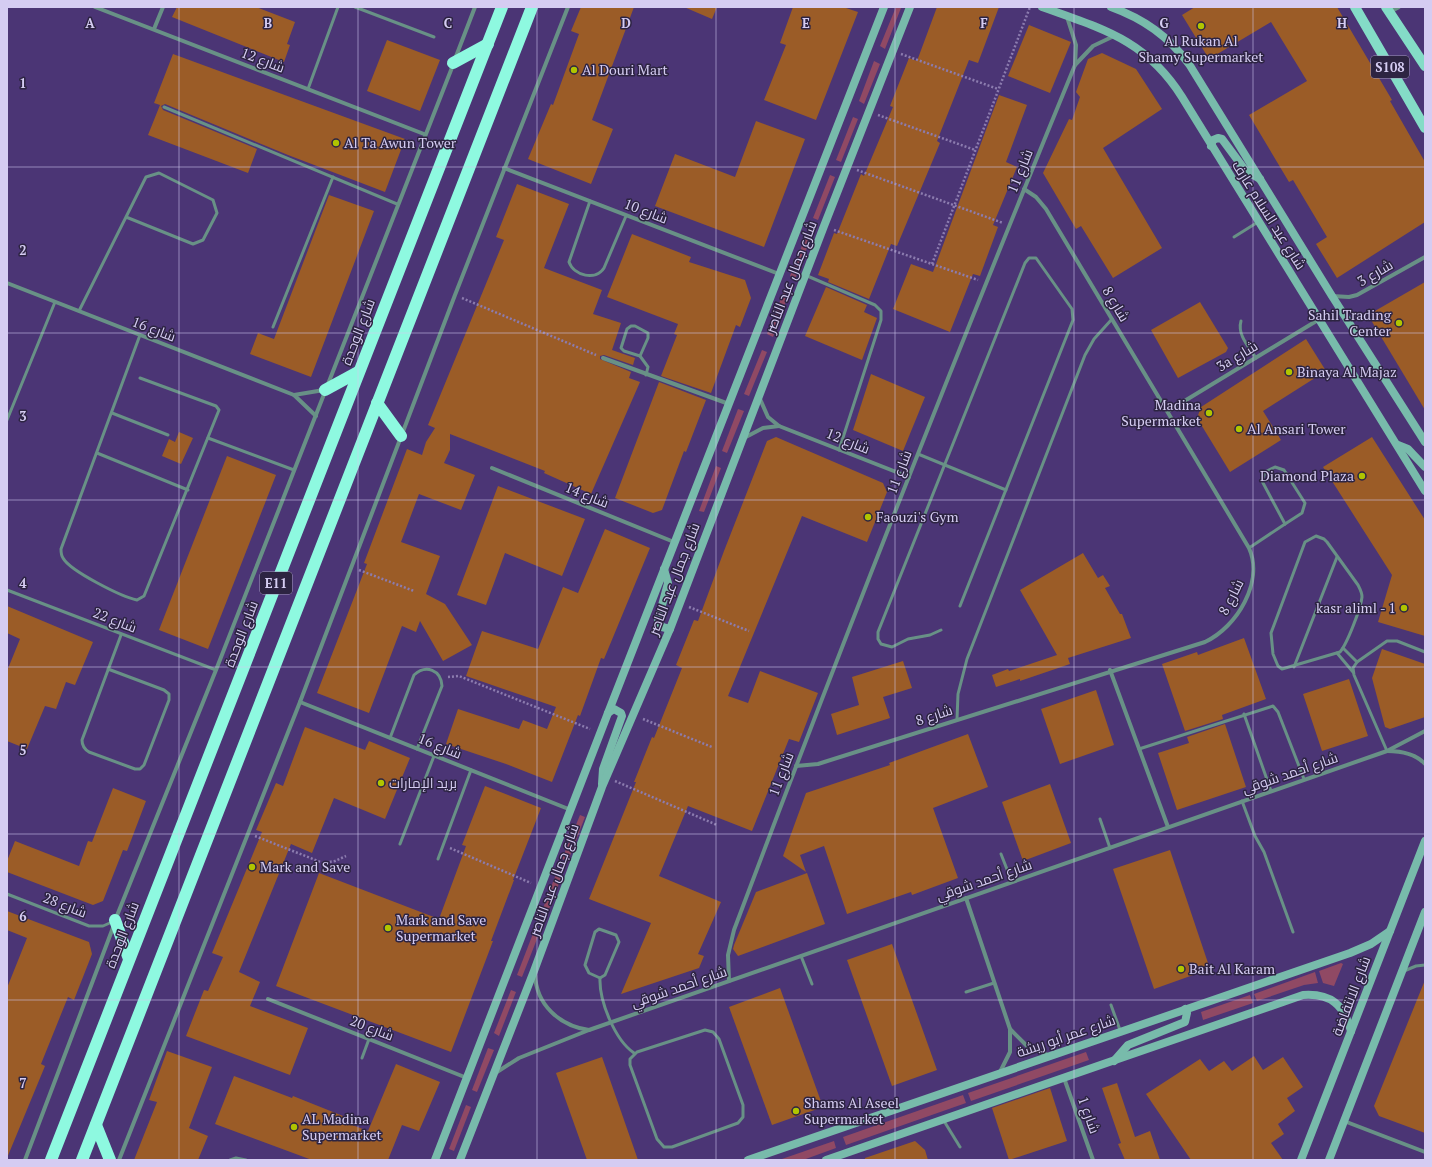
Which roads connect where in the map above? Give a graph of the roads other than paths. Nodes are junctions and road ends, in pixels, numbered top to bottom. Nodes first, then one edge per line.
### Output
1 (94, 7) edge
2 (163, 7) edge
3 (338, 7) edge
4 (355, 7) edge
5 (475, 7) edge
6 (502, 7) edge
7 (532, 7) edge
8 (568, 7) edge
9 (884, 7) edge
10 (910, 7) edge
11 (1042, 7) edge
12 (1111, 7) edge
13 (1355, 7) edge
14 (1392, 9) edge
15 (1067, 16) junction
16 (154, 30) junction
17 (1117, 35) junction
18 (434, 37) dead end
19 (488, 44) junction
20 (453, 64) junction
21 (1075, 65) junction
22 (1425, 66) edge
23 (308, 89) junction
24 (164, 107) dead end
25 (1425, 128) edge
26 (424, 134) junction
27 (1211, 146) junction
28 (504, 168) junction
29 (333, 177) junction
30 (1261, 179) junction
31 (1024, 189) junction
32 (590, 201) junction
33 (397, 204) junction
34 (626, 216) junction
35 (126, 217) junction
36 (1258, 222) junction
37 (1234, 237) dead end
38 (1425, 256) edge
39 (779, 274) junction
40 (806, 275) junction
41 (7, 283) edge
42 (1332, 296) junction
43 (55, 302) junction
44 (79, 311) junction
45 (1112, 319) junction
46 (1318, 320) junction
47 (1241, 321) dead end
48 (273, 327) dead end
49 (140, 335) junction
50 (640, 356) junction
51 (603, 358) road end
52 (1256, 358) junction
53 (358, 372) junction
54 (646, 375) junction
55 (140, 378) dead end
56 (325, 390) junction
57 (294, 395) junction
58 (759, 396) junction
59 (377, 403) junction
60 (729, 404) junction
61 (1168, 411) junction
62 (112, 413) junction
63 (316, 416) junction
64 (7, 420) edge
65 (779, 426) junction
66 (168, 435) dead end
67 (401, 436) junction
68 (208, 438) junction
69 (742, 440) junction
70 (1425, 442) edge
71 (1398, 445) junction
72 (839, 450) junction
73 (97, 453) junction
74 (918, 454) junction
75 (945, 465) junction
76 (1425, 467) edge
77 (492, 468) dead end
78 (294, 470) junction
79 (909, 477) junction
80 (188, 490) junction
81 (1006, 490) junction
82 (1425, 491) edge
83 (1285, 524) junction
84 (675, 542) junction
85 (1249, 548) junction
86 (1337, 557) junction
87 (664, 569) junction
88 (7, 590) edge
89 (960, 606) dead end
90 (670, 629) junction
91 (941, 630) dead end
92 (121, 635) junction
93 (1343, 648) junction
94 (1425, 652) edge
95 (1337, 653) junction
96 (1357, 662) junction
97 (1294, 667) junction
98 (108, 669) junction
99 (216, 670) junction
100 (1110, 670) junction
101 (1353, 672) junction
102 (300, 702) junction
103 (608, 713) junction
104 (1244, 714) junction
105 (957, 719) junction
106 (1425, 731) edge
107 (390, 738) junction
108 (1139, 748) junction
109 (417, 749) junction
110 (1387, 751) junction
111 (434, 756) junction
112 (1425, 764) edge
113 (796, 766) junction
114 (471, 770) junction
115 (1304, 779) junction
116 (602, 787) junction
117 (1271, 791) junction
118 (1242, 801) junction
119 (571, 810) junction
120 (1100, 819) dead end
121 (1168, 827) junction
122 (1425, 841) edge
123 (400, 844) dead end
124 (1110, 848) junction
125 (1001, 854) dead end
126 (438, 859) dead end
127 (1012, 882) junction
128 (7, 894) edge
129 (966, 898) junction
130 (1425, 912) edge
131 (115, 920) junction
132 (1390, 931) junction
133 (1293, 932) dead end
134 (801, 956) junction
135 (129, 959) junction
136 (1425, 964) edge
137 (534, 970) junction
138 (1402, 972) junction
139 (600, 978) junction
140 (729, 981) junction
141 (994, 982) junction
142 (812, 984) dead end
143 (966, 992) dead end
144 (268, 999) dead end
145 (1111, 1005) dead end
146 (1185, 1009) junction
147 (611, 1022) junction
148 (1010, 1029) junction
149 (589, 1030) junction
150 (1351, 1031) junction
151 (1121, 1032) junction
152 (368, 1039) junction
153 (634, 1053) junction
154 (1049, 1056) junction
155 (362, 1058) dead end
156 (1114, 1061) junction
157 (999, 1073) junction
158 (493, 1075) junction
159 (467, 1078) junction
160 (1064, 1078) junction
161 (943, 1120) junction
162 (1344, 1121) junction
163 (96, 1124) junction
164 (960, 1147) dead end
165 (1425, 1152) edge
166 (25, 1160) edge
167 (51, 1160) edge
168 (82, 1160) edge
169 (110, 1160) edge
170 (119, 1160) edge
171 (230, 1160) edge
172 (246, 1160) edge
173 (435, 1160) edge
174 (460, 1160) edge
175 (748, 1160) edge
176 (826, 1160) edge
177 (1093, 1160) edge
178 (1301, 1160) edge
179 (1329, 1160) edge

1 - 16 street, شارع 12
2 - 16 street
3 - 23 lane
4 - 18 lane
5 - 20 street
6 - 19 highway, شارع الوحدة / E11
7 - 59 highway, E11
8 - 28 street
9 - 39 street, شارع جمال عبد الناصر
10 - 40 street, شارع جمال عبد الناصر
11 - 15 street, شارع عبد السلام عارف
12 - 30 street, شارع عبد السلام عارف
13 - 25 main road, S108
14 - 22 main road, S108
15 - 17 street, شارع عبد السلام عارف
15 - 21 street, شارع 11
16 - 23 street, شارع 12
17 - 21 street, شارع 11
17 - 27 street, شارع عبد السلام عارف
19 - 20 highway
19 - 53 highway, شارع الوحدة / E11
20 - 26 street
21 - 31 street, شارع 11
23 - 26 street, شارع 12
24 - 29 lane
26 - 33 street
27 - 30 street
27 - 36 street, شارع عبد السلام عارف
28 - 32 street, شارع 10
28 - 67 street
29 - 33 lane
29 - 48 lane
30 - 42 street, شارع عبد السلام عارف
31 - 45 street, شارع 8
31 - 74 street, شارع 11
32 - 34 street, شارع 10
32 - 34 lane
33 - 56 street
34 - 39 street, شارع 10
35 - 35 lane
35 - 44 lane
36 - 37 lane
36 - 46 street, شارع عبد السلام عارف
38 - 42 street, شارع 3
39 - 60 street, شارع جمال عبد الناصر
40 - 58 street, شارع جمال عبد الناصر
40 - 72 lane
41 - 43 street, شارع 16
42 - 70 street, شارع عبد السلام عارف
43 - 44 street, شارع 16
43 - 64 lane
44 - 49 street, شارع 16
45 - 61 street, شارع 8
45 - 105 lane
46 - 52 street, 3a شارع
46 - 71 street, شارع عبد السلام عارف
47 - 52 lane
49 - 57 street, شارع 16
49 - 62 lane
50 - 50 lane
50 - 54 lane
51 - 54 street
52 - 61 street, 3a شارع
53 - 56 highway
53 - 135 highway, شارع الوحدة / E11
54 - 60 street
55 - 68 lane
56 - 57 street
56 - 63 street
57 - 63 street, شارع 16
58 - 65 street, شارع 12
58 - 69 street, شارع جمال عبد الناصر
59 - 67 highway
59 - 163 highway, E11
60 - 84 street, شارع جمال عبد الناصر
61 - 85 street, شارع 8
62 - 66 lane
62 - 73 lane
63 - 78 street
65 - 69 street
65 - 72 street, شارع 12
67 - 102 street
68 - 78 lane
68 - 80 lane
69 - 90 street, شارع جمال عبد الناصر
71 - 76 street
71 - 82 street, شارع عبد السلام عارف
72 - 79 street, شارع 12
73 - 80 lane
73 - 80 lane
74 - 75 lane
74 - 79 street, شارع 11
75 - 81 lane
75 - 81 lane
75 - 91 lane
77 - 84 street, شارع 14
78 - 99 street
79 - 113 street, شارع 11
81 - 89 lane
83 - 83 lane
83 - 85 lane
84 - 87 street, شارع جمال عبد الناصر
85 - 100 street, شارع 8
86 - 93 lane
86 - 97 lane
86 - 97 lane
87 - 90 street
87 - 103 street, شارع جمال عبد الناصر
88 - 92 lane, شارع 22
90 - 116 street, شارع جمال عبد الناصر
92 - 98 lane
92 - 99 lane, شارع 22
93 - 95 lane
93 - 96 lane
94 - 96 lane
95 - 97 lane
95 - 101 lane
96 - 101 lane
98 - 98 lane
99 - 131 street
100 - 105 street, شارع 8
100 - 108 street
101 - 110 lane
102 - 107 street, شارع 16
102 - 170 street
103 - 116 street
103 - 119 street, شارع جمال عبد الناصر
104 - 108 lane
104 - 115 lane
104 - 117 lane
105 - 113 street, شارع 8
106 - 110 street, شارع أحمد شوقي
107 - 109 street, شارع 16
107 - 109 lane
108 - 121 street
109 - 111 street, شارع 16
110 - 112 street, شارع أحمد شوقي
110 - 115 street, شارع أحمد شوقي
111 - 114 street, شارع 16
111 - 123 lane
113 - 140 street, شارع 11
114 - 119 street, شارع 16
114 - 126 lane
115 - 117 street, شارع أحمد شوقي
116 - 137 street, شارع جمال عبد الناصر
117 - 118 street, شارع أحمد شوقي
118 - 121 street, شارع أحمد شوقي
118 - 133 lane
119 - 159 street, شارع جمال عبد الناصر
120 - 124 lane
121 - 124 street, شارع أحمد شوقي
122 - 132 street, شارع الانتفاضة
124 - 127 street, شارع أحمد شوقي
125 - 127 lane
127 - 129 street, شارع أحمد شوقي
128 - 131 lane, شارع 28
129 - 134 street, شارع أحمد شوقي
129 - 141 street
130 - 138 street
131 - 135 highway
131 - 166 street
132 - 146 street, شارع عمر أبو ريشة
132 - 150 street, شارع الانتفاضة
134 - 140 street, شارع أحمد شوقي
134 - 142 lane
135 - 167 highway, شارع الوحدة / E11
136 - 138 lane
137 - 149 street
137 - 158 street, شارع جمال عبد الناصر
138 - 162 street
139 - 139 lane
139 - 147 lane
140 - 147 street, شارع أحمد شوقي
141 - 143 lane
141 - 148 street
144 - 152 street, شارع 20
145 - 151 lane
146 - 151 street, شارع عمر أبو ريشة
146 - 156 street
147 - 149 street, شارع أحمد شوقي
147 - 153 lane
148 - 154 street
148 - 157 street
149 - 158 street, شارع أحمد شوقي
150 - 156 street
150 - 178 street, شارع الانتفاضة
151 - 154 street, شارع عمر أبو ريشة
152 - 155 lane
152 - 159 street, شارع 20
153 - 153 lane
154 - 157 street, شارع عمر أبو ريشة
156 - 160 street
157 - 175 street, شارع عمر أبو ريشة
158 - 174 street, شارع جمال عبد الناصر
159 - 173 street, شارع جمال عبد الناصر
160 - 161 street
160 - 177 street, شارع 1
161 - 164 lane
161 - 176 street
162 - 165 street
162 - 179 street
163 - 168 highway, E11
163 - 169 highway
171 - 172 lane

